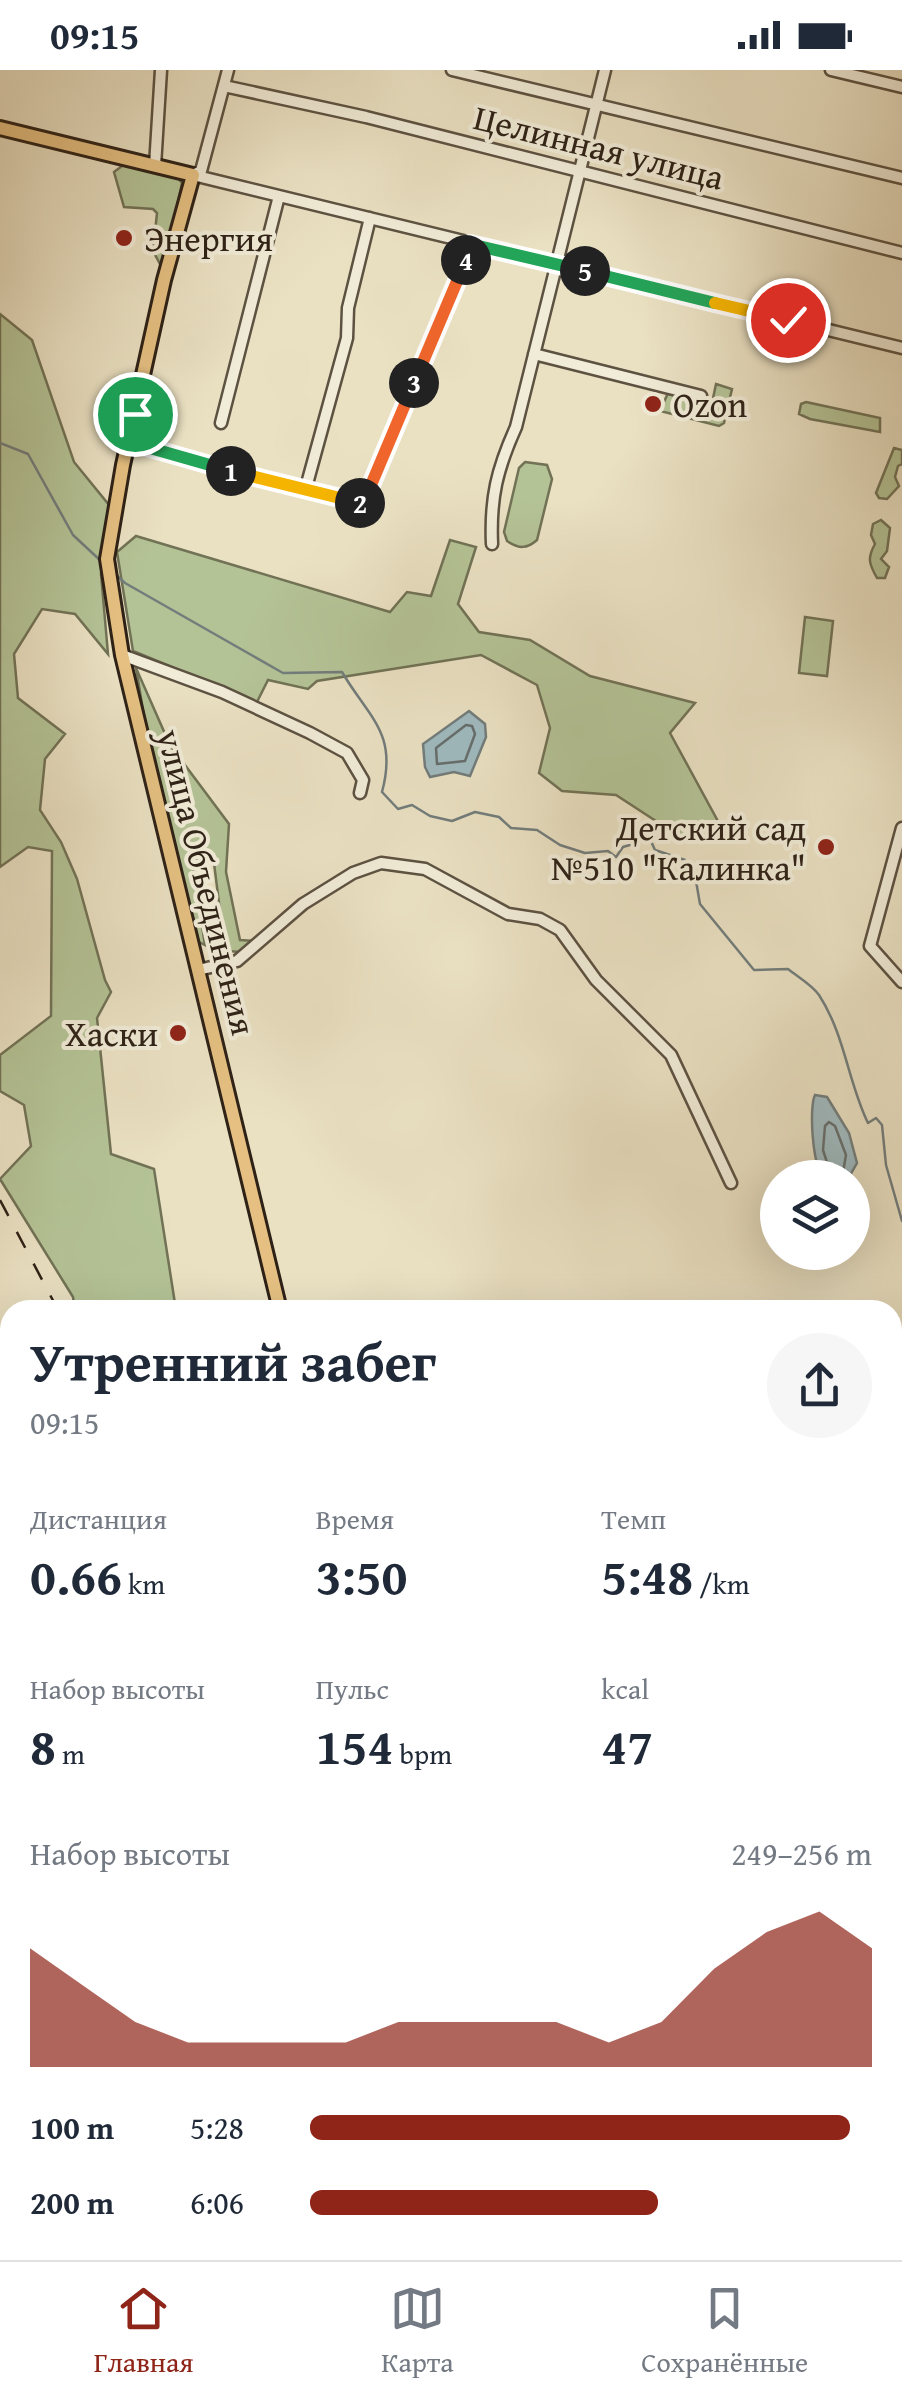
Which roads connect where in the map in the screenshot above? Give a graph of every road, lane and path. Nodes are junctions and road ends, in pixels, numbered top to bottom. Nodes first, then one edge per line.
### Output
1 (161, 70) edge
2 (228, 70) edge
3 (452, 70) edge
4 (604, 70) edge
5 (831, 70) edge
6 (224, 86) junction
7 (902, 87) edge
8 (597, 104) junction
9 (0, 128) edge
10 (155, 166) junction
11 (580, 173) junction
12 (193, 175) junction
13 (902, 178) edge
14 (280, 196) junction
15 (370, 218) junction
16 (470, 244) junction
17 (902, 252) edge
18 (555, 264) junction
19 (902, 348) edge
20 (534, 354) junction
21 (701, 396) dead end
22 (221, 424) dead end
23 (129, 442) junction
24 (305, 490) junction
25 (492, 544) dead end
26 (122, 655) junction
27 (360, 793) dead end
28 (902, 828) edge
29 (898, 861) edge
30 (198, 970) junction
31 (902, 982) edge
32 (730, 1183) dead end
33 (278, 1300) edge

1 - 10 street
2 - 6 street
3 - 8 street
4 - 8 street
5 - 7 street
6 - 11 street, Целинная улица
6 - 12 street
8 - 11 street
8 - 13 street
9 - 10 main road
10 - 12 main road
11 - 17 street, Целинная улица
11 - 18 street
12 - 14 street
12 - 23 main road, улица Объединения
14 - 15 street
14 - 22 street
15 - 16 street
15 - 24 street
16 - 18 street
16 - 24 street
18 - 19 street
18 - 20 street
20 - 21 street
20 - 25 street
23 - 24 street
23 - 26 main road, улица Объединения
26 - 27 street
26 - 30 main road, улица Объединения
28 - 29 street
29 - 31 street
30 - 32 street
30 - 33 main road, улица Объединения

